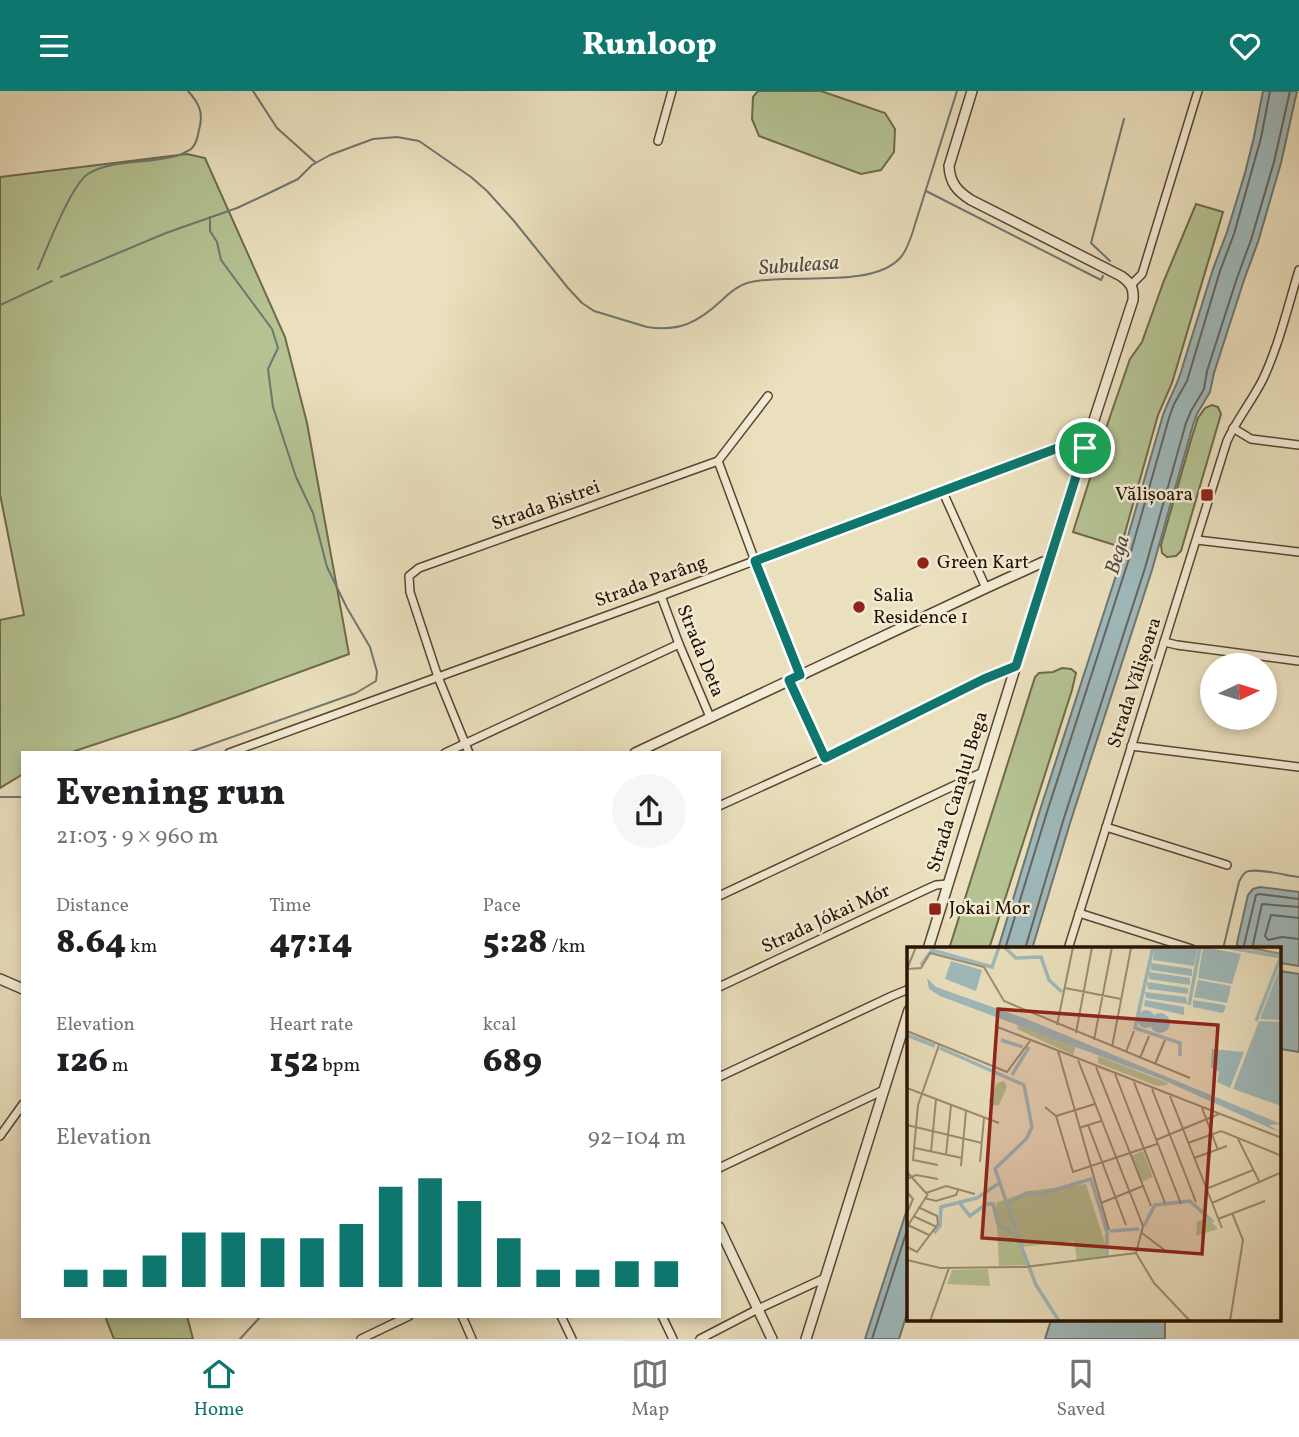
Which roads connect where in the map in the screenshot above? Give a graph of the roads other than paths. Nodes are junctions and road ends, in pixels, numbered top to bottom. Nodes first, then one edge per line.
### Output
1 (672, 91) edge
2 (972, 91) edge
3 (1198, 91) edge
4 (658, 141) dead end
5 (1299, 269) edge
6 (1131, 285) junction
7 (768, 396) dead end
8 (1233, 428) junction
9 (1299, 445) edge
10 (1085, 448) junction
11 (718, 461) junction
12 (942, 490) junction
13 (1197, 540) junction
14 (1299, 552) edge
15 (755, 561) junction
16 (1048, 562) junction
17 (986, 588) junction
18 (661, 596) junction
19 (1164, 642) junction
20 (679, 644) junction
21 (1299, 661) edge
22 (1016, 666) junction
23 (800, 675) junction
24 (439, 677) junction
25 (789, 680) junction
26 (710, 717) junction
27 (465, 743) junction
28 (1131, 746) junction
29 (250, 749) edge
30 (448, 751) edge
31 (468, 751) edge
32 (639, 751) edge
33 (825, 758) junction
34 (1299, 767) edge
35 (983, 772) junction
36 (721, 805) edge
37 (1106, 827) junction
38 (1227, 865) dead end
39 (948, 884) junction
40 (721, 895) edge
41 (1079, 913) junction
42 (929, 947) edge
43 (1069, 947) edge
44 (1186, 947) edge
45 (0, 979) edge
46 (721, 986) edge
47 (21, 988) edge
48 (907, 990) edge
49 (907, 1016) edge
50 (721, 1076) edge
51 (884, 1090) junction
52 (21, 1107) edge
53 (0, 1136) edge
54 (721, 1167) edge
55 (721, 1231) edge
56 (825, 1278) junction
57 (758, 1309) junction
58 (405, 1318) edge
59 (462, 1318) edge
60 (562, 1318) edge
61 (663, 1318) edge
62 (371, 1337) edge
63 (361, 1339) edge
64 (472, 1339) edge
65 (572, 1339) edge
66 (673, 1339) edge
67 (700, 1339) edge
68 (772, 1339) edge
69 (806, 1339) edge

1 - 4 street
2 - 6 street
3 - 6 street
5 - 8 street, Strada Vălișoara
6 - 10 street, Strada Canalul Bega
7 - 11 street
8 - 9 street
8 - 13 street, Strada Vălișoara
10 - 12 street, Strada Parâng
10 - 16 street, Strada Canalul Bega
11 - 15 street
11 - 24 street, Strada Bistrei
12 - 15 street, Strada Parâng
12 - 17 street
13 - 14 street
13 - 19 street, Strada Vălișoara
15 - 18 street, Strada Parâng
15 - 23 street
16 - 17 street
16 - 22 street, Strada Canalul Bega
17 - 23 street
18 - 20 street, Strada Deta
18 - 24 street, Strada Parâng
19 - 21 street
19 - 28 street, Strada Vălișoara
20 - 26 street, Strada Deta
20 - 27 street
22 - 33 street
22 - 35 street, Strada Canalul Bega
23 - 25 street
24 - 27 street
24 - 29 street, Strada Parâng
25 - 26 street
25 - 33 street
26 - 32 street
27 - 30 street
27 - 31 street
28 - 34 street
28 - 37 street, Strada Vălișoara
33 - 36 street
35 - 39 street, Strada Canalul Bega
35 - 40 street
37 - 38 street
37 - 41 street, Strada Vălișoara
39 - 42 street, Strada Canalul Bega
39 - 46 street, Strada Jókai Mór
41 - 43 street, Strada Vălișoara
41 - 44 street
45 - 47 street
48 - 50 street
49 - 51 street
51 - 54 street
51 - 56 street
52 - 53 street
55 - 57 street
56 - 57 street
56 - 69 street
57 - 67 street
57 - 68 street
58 - 62 street
59 - 64 street
60 - 65 street
61 - 66 street
62 - 63 street

